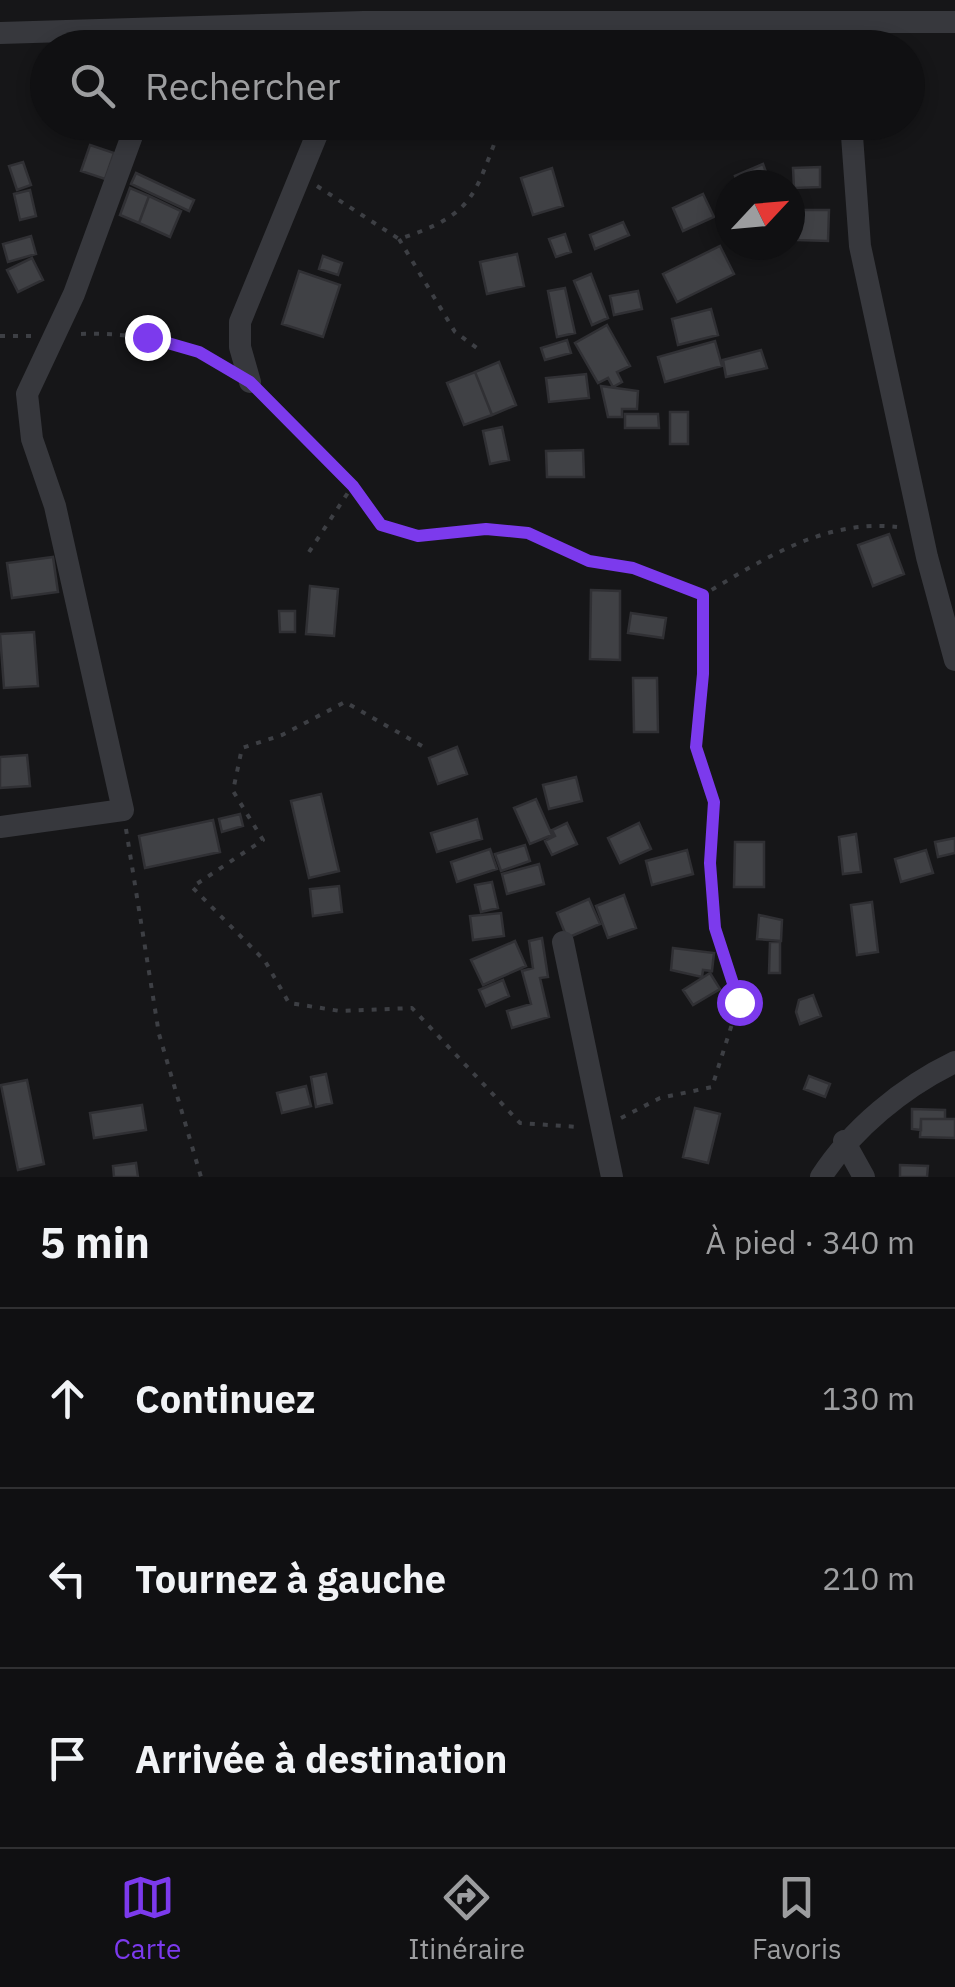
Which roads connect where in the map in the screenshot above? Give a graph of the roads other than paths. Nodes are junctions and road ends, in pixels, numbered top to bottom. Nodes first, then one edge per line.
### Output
1 (306, 12) edge
2 (364, 22) junction
3 (955, 22) edge
4 (843, 23) junction
5 (205, 30) edge
6 (361, 30) edge
7 (844, 30) edge
8 (0, 33) edge
9 (30, 34) edge
10 (130, 140) edge
11 (314, 140) edge
12 (852, 140) edge
13 (250, 382) road end
14 (955, 660) edge
15 (0, 827) edge
16 (563, 942) dead end
17 (955, 1062) edge
18 (844, 1141) junction
19 (612, 1177) edge
20 (821, 1177) edge
21 (864, 1177) edge

1 - 2 street
1 - 5 street
2 - 4 street
2 - 6 street
3 - 4 street
4 - 7 street
8 - 9 street
10 - 15 street
11 - 13 street
12 - 14 street
16 - 19 street
17 - 18 street
18 - 20 street
18 - 21 street

